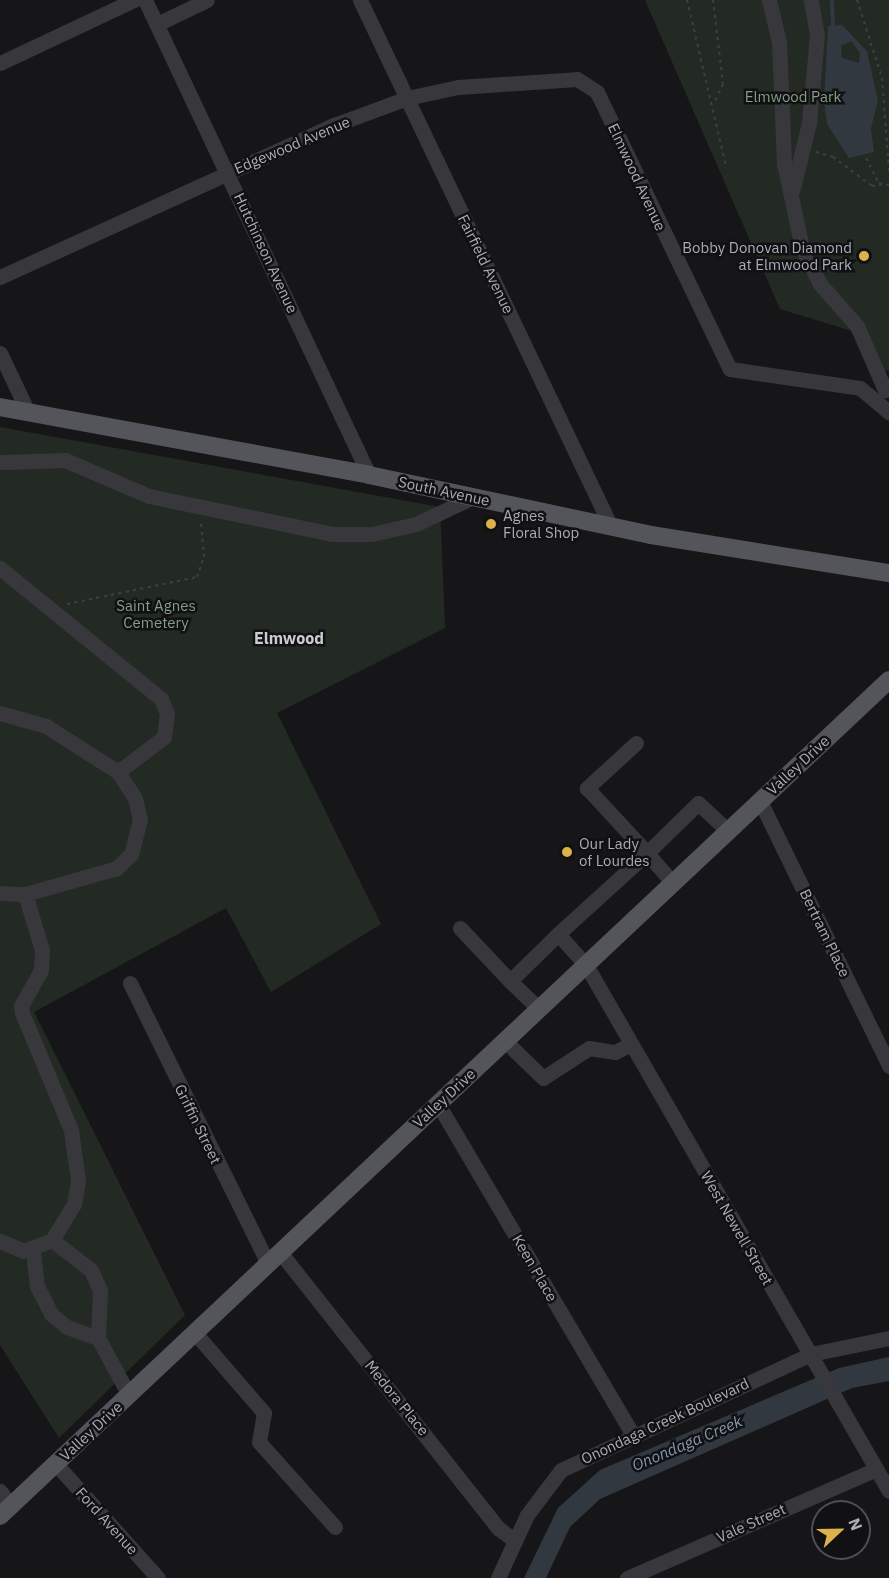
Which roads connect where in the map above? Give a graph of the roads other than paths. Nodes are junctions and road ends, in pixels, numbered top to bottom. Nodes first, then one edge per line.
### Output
1 (134, 0) edge
2 (145, 0) edge
3 (207, 0) edge
4 (360, 0) edge
5 (769, 0) edge
6 (811, 0) edge
7 (157, 24) junction
8 (0, 63) edge
9 (597, 92) joint
10 (407, 98) junction
11 (229, 172) junction
12 (793, 188) junction
13 (0, 277) edge
14 (0, 353) edge
15 (883, 392) edge
16 (0, 406) edge
17 (28, 412) junction
18 (889, 412) edge
19 (0, 462) edge
20 (369, 474) junction
21 (473, 497) junction
22 (611, 527) junction
23 (0, 568) edge
24 (889, 573) edge
25 (889, 680) edge
26 (0, 713) edge
27 (636, 743) dead end
28 (118, 772) junction
29 (760, 801) junction
30 (728, 831) junction
31 (647, 852) junction
32 (674, 883) junction
33 (0, 893) edge
34 (25, 894) junction
35 (460, 928) dead end
36 (558, 934) junction
37 (586, 965) junction
38 (510, 981) junction
39 (130, 983) dead end
40 (539, 1009) junction
41 (505, 1041) junction
42 (631, 1044) junction
43 (889, 1066) edge
44 (438, 1104) junction
45 (52, 1240) junction
46 (0, 1241) edge
47 (33, 1250) junction
48 (274, 1258) junction
49 (195, 1333) junction
50 (98, 1338) junction
51 (889, 1338) edge
52 (811, 1354) junction
53 (129, 1395) junction
54 (632, 1434) junction
55 (56, 1464) junction
56 (876, 1468) junction
57 (0, 1491) edge
58 (889, 1491) edge
59 (5, 1511) edge
60 (335, 1527) dead end
61 (515, 1541) junction
62 (158, 1578) edge
63 (498, 1578) edge
64 (627, 1578) edge

1 - 8 street
2 - 7 street, Hutchinson Avenue
3 - 7 street
4 - 10 street, Fairfield Avenue
5 - 12 street
6 - 12 street
7 - 11 street, Hutchinson Avenue
9 - 10 street, Edgewood Avenue
9 - 15 street, Elmwood Avenue
10 - 11 street, Edgewood Avenue
10 - 22 street, Fairfield Avenue
11 - 13 street, Edgewood Avenue
11 - 20 street, Hutchinson Avenue
12 - 15 street
14 - 17 street
15 - 18 street, Elmwood Avenue
16 - 17 main road, South Avenue
17 - 20 main road, South Avenue
19 - 21 street
20 - 21 main road, South Avenue
21 - 22 main road, South Avenue
22 - 24 main road, South Avenue
23 - 28 street
25 - 29 main road, Valley Drive
26 - 28 street
27 - 31 street
28 - 34 street
29 - 30 main road, Valley Drive
29 - 43 street, Bertram Place
30 - 31 street
30 - 32 main road, Valley Drive
31 - 32 street
31 - 36 street
32 - 37 main road, Valley Drive
33 - 34 street
34 - 45 street
35 - 38 street
36 - 37 street, West Newell Street
36 - 38 street
37 - 40 main road, Valley Drive
37 - 42 street, West Newell Street
38 - 40 street
39 - 48 street, Griffin Street
40 - 41 main road, Valley Drive
41 - 42 street
41 - 44 main road, Valley Drive
42 - 52 street, West Newell Street
44 - 48 main road, Valley Drive
44 - 54 street, Keen Place
45 - 47 street
45 - 50 street
46 - 47 street
47 - 50 street
48 - 49 main road, Valley Drive
48 - 61 street, Medora Place
49 - 53 main road, Valley Drive
49 - 60 street
50 - 53 street
51 - 52 street, Onondaga Creek Boulevard
52 - 54 street, Onondaga Creek Boulevard
52 - 56 street, West Newell Street
53 - 55 main road, Valley Drive
54 - 61 street, Onondaga Creek Boulevard
55 - 59 main road, Valley Drive
55 - 62 street, Ford Avenue
56 - 58 street, West Newell Street
56 - 64 street, Vale Street
57 - 59 street
61 - 63 street, Onondaga Creek Boulevard

